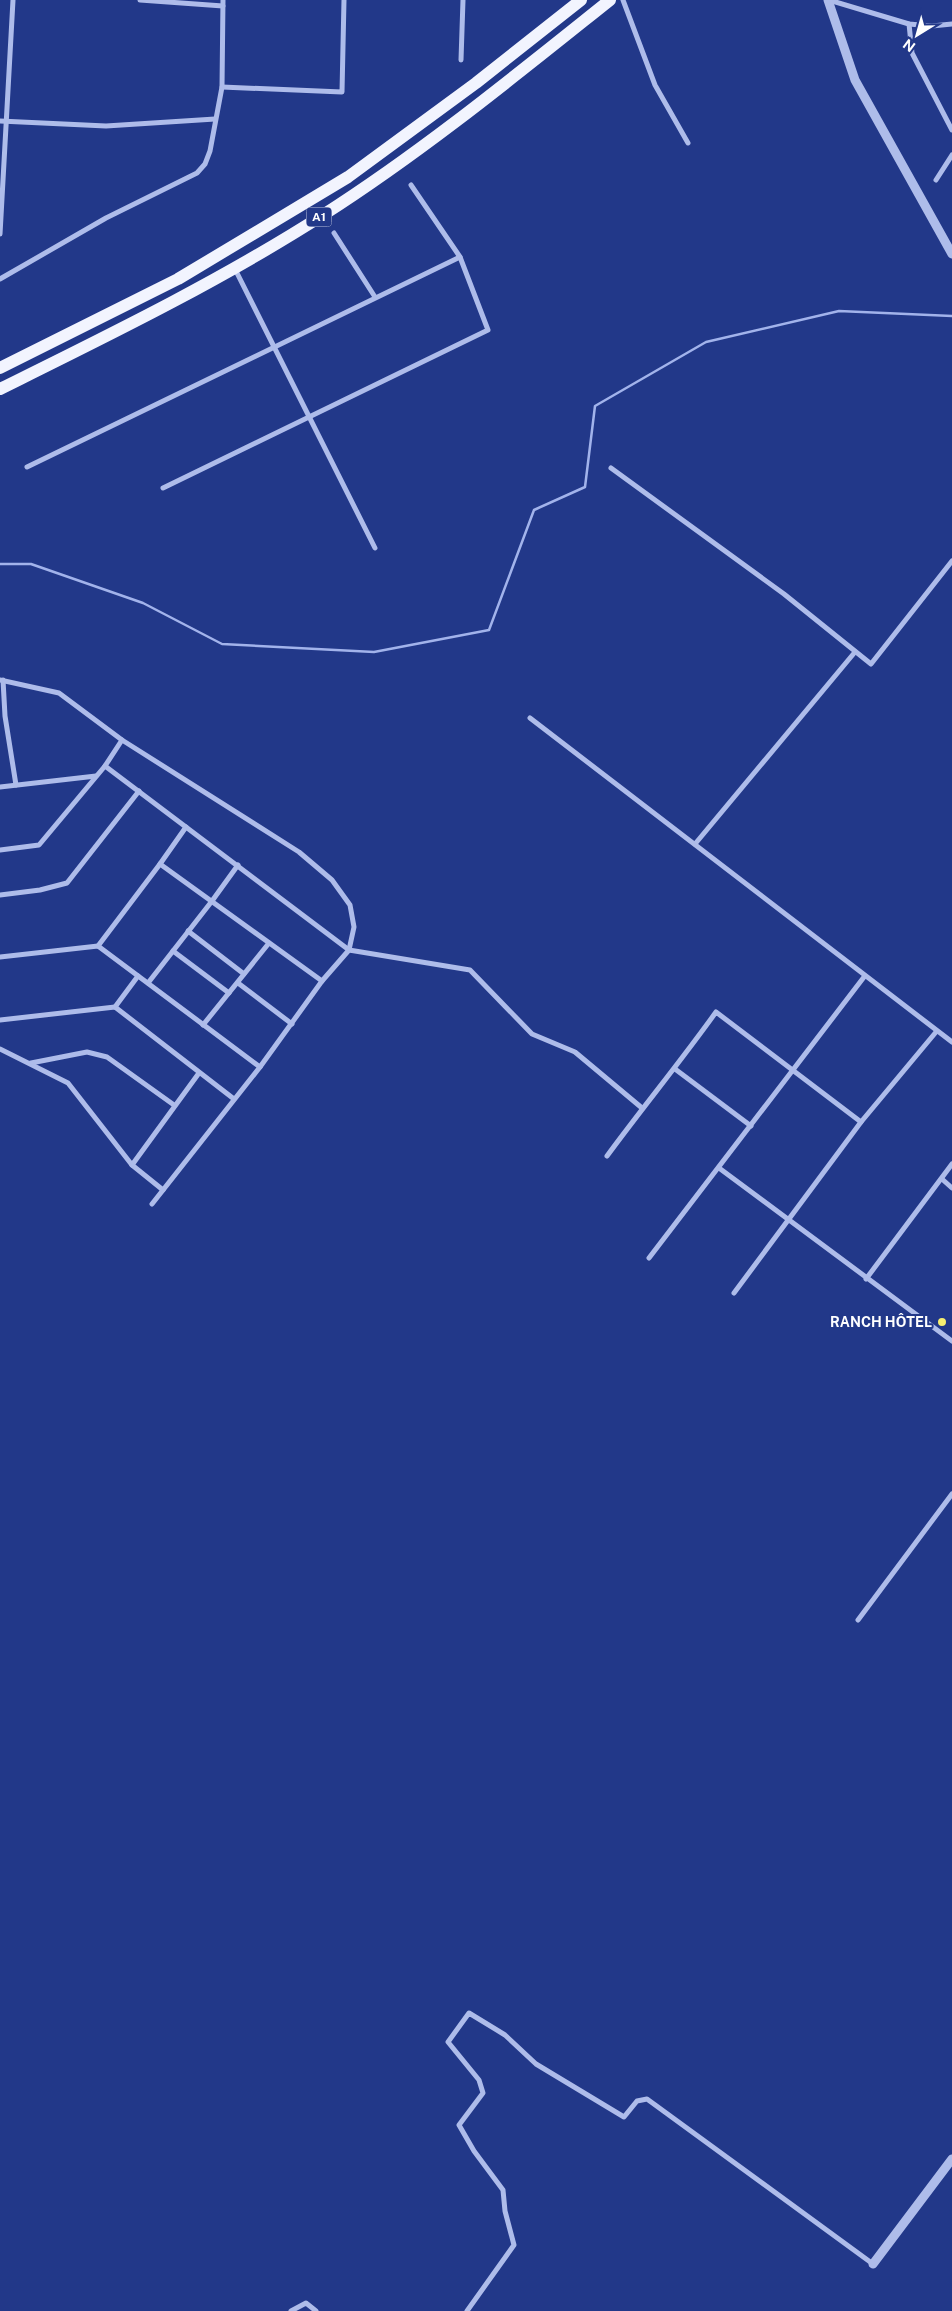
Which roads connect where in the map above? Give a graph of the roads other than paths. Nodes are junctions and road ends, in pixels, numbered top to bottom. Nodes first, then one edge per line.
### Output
1 (12, 0) edge
2 (140, 0) edge
3 (344, 0) edge
4 (463, 0) edge
5 (581, 0) edge
6 (610, 0) edge
7 (624, 0) edge
8 (829, 0) edge
9 (223, 3) edge
10 (909, 24) junction
11 (952, 24) edge
12 (461, 60) dead end
13 (222, 87) junction
14 (215, 119) junction
15 (0, 121) edge
16 (7, 121) junction
17 (952, 130) edge
18 (688, 143) dead end
19 (952, 155) edge
20 (936, 180) dead end
21 (412, 185) dead end
22 (334, 233) dead end
23 (0, 234) edge
24 (952, 254) edge
25 (460, 257) junction
26 (235, 268) junction
27 (0, 279) edge
28 (374, 297) junction
29 (274, 346) junction
30 (0, 368) edge
31 (0, 389) edge
32 (309, 417) junction
33 (26, 467) dead end
34 (612, 468) dead end
35 (163, 488) dead end
36 (375, 548) dead end
37 (952, 561) edge
38 (855, 652) junction
39 (1, 680) edge
40 (2, 716) edge
41 (530, 718) dead end
42 (122, 740) junction
43 (105, 766) junction
44 (96, 776) junction
45 (16, 785) junction
46 (0, 787) edge
47 (139, 791) junction
48 (186, 827) junction
49 (695, 844) junction
50 (0, 850) edge
51 (160, 864) junction
52 (238, 865) junction
53 (0, 894) edge
54 (212, 901) junction
55 (188, 931) junction
56 (269, 942) junction
57 (98, 946) junction
58 (350, 950) junction
59 (173, 951) junction
60 (0, 957) edge
61 (244, 974) junction
62 (138, 976) junction
63 (864, 977) junction
64 (322, 981) junction
65 (148, 983) junction
66 (238, 983) junction
67 (228, 993) junction
68 (115, 1007) junction
69 (0, 1020) edge
70 (292, 1024) junction
71 (203, 1025) junction
72 (936, 1032) junction
73 (952, 1042) edge
74 (0, 1049) edge
75 (31, 1063) junction
76 (260, 1067) junction
77 (674, 1070) junction
78 (793, 1071) junction
79 (199, 1073) junction
80 (234, 1099) junction
81 (174, 1105) junction
82 (642, 1108) junction
83 (861, 1122) junction
84 (751, 1126) junction
85 (607, 1156) dead end
86 (132, 1164) junction
87 (952, 1164) edge
88 (719, 1168) junction
89 (942, 1180) junction
90 (952, 1188) edge
91 (163, 1190) junction
92 (152, 1204) dead end
93 (788, 1221) junction
94 (648, 1258) dead end
95 (866, 1279) junction
96 (734, 1293) dead end
97 (952, 1341) edge
98 (952, 1494) edge
99 (858, 1620) dead end
100 (952, 2159) edge
101 (873, 2264) joint
102 (291, 2311) edge
103 (316, 2311) edge
104 (467, 2311) edge

1 - 16 street
2 - 9 street
3 - 13 street
4 - 12 street
5 - 30 main road, A1
6 - 26 main road, A1
7 - 18 street
8 - 10 street
8 - 24 street
9 - 13 street
10 - 11 street
10 - 17 street
13 - 14 street
14 - 16 street
14 - 27 street
15 - 16 street
16 - 23 street
19 - 20 street
21 - 25 street
22 - 28 street
25 - 28 street
25 - 32 street
26 - 29 street
26 - 31 main road, A1
28 - 29 street
29 - 32 street
29 - 33 street
32 - 35 street
32 - 36 street
34 - 38 street
37 - 38 street
38 - 49 street
39 - 40 street
39 - 42 street
40 - 45 street
41 - 49 street
42 - 43 street
42 - 58 street
43 - 44 street
43 - 47 street
44 - 45 street
44 - 50 street
45 - 46 street
47 - 48 street
47 - 53 street
48 - 51 street
48 - 52 street
49 - 63 street
51 - 54 street
51 - 57 street
52 - 54 street
52 - 58 street
54 - 55 street
54 - 56 street
55 - 59 street
55 - 61 street
56 - 61 street
56 - 64 street
57 - 60 street
57 - 62 street
58 - 64 street
58 - 82 street
59 - 65 street
59 - 67 street
61 - 66 street
62 - 65 street
62 - 68 street
63 - 72 street
63 - 78 street
64 - 70 street
65 - 71 street
66 - 67 street
66 - 70 street
67 - 71 street
68 - 69 street
68 - 79 street
70 - 76 street
71 - 76 street
72 - 73 street
72 - 83 street
74 - 75 street
75 - 81 street
75 - 86 street
76 - 80 street
77 - 78 street
77 - 82 street
77 - 84 street
78 - 83 street
78 - 84 street
79 - 80 street
79 - 81 street
80 - 91 street
81 - 86 street
82 - 85 street
83 - 93 street
84 - 88 street
86 - 91 street
87 - 89 street
88 - 93 street
88 - 94 street
89 - 90 street
89 - 95 street
91 - 92 street
93 - 95 street
93 - 96 street
95 - 97 street
98 - 99 street
100 - 101 street
101 - 104 street
102 - 103 street

